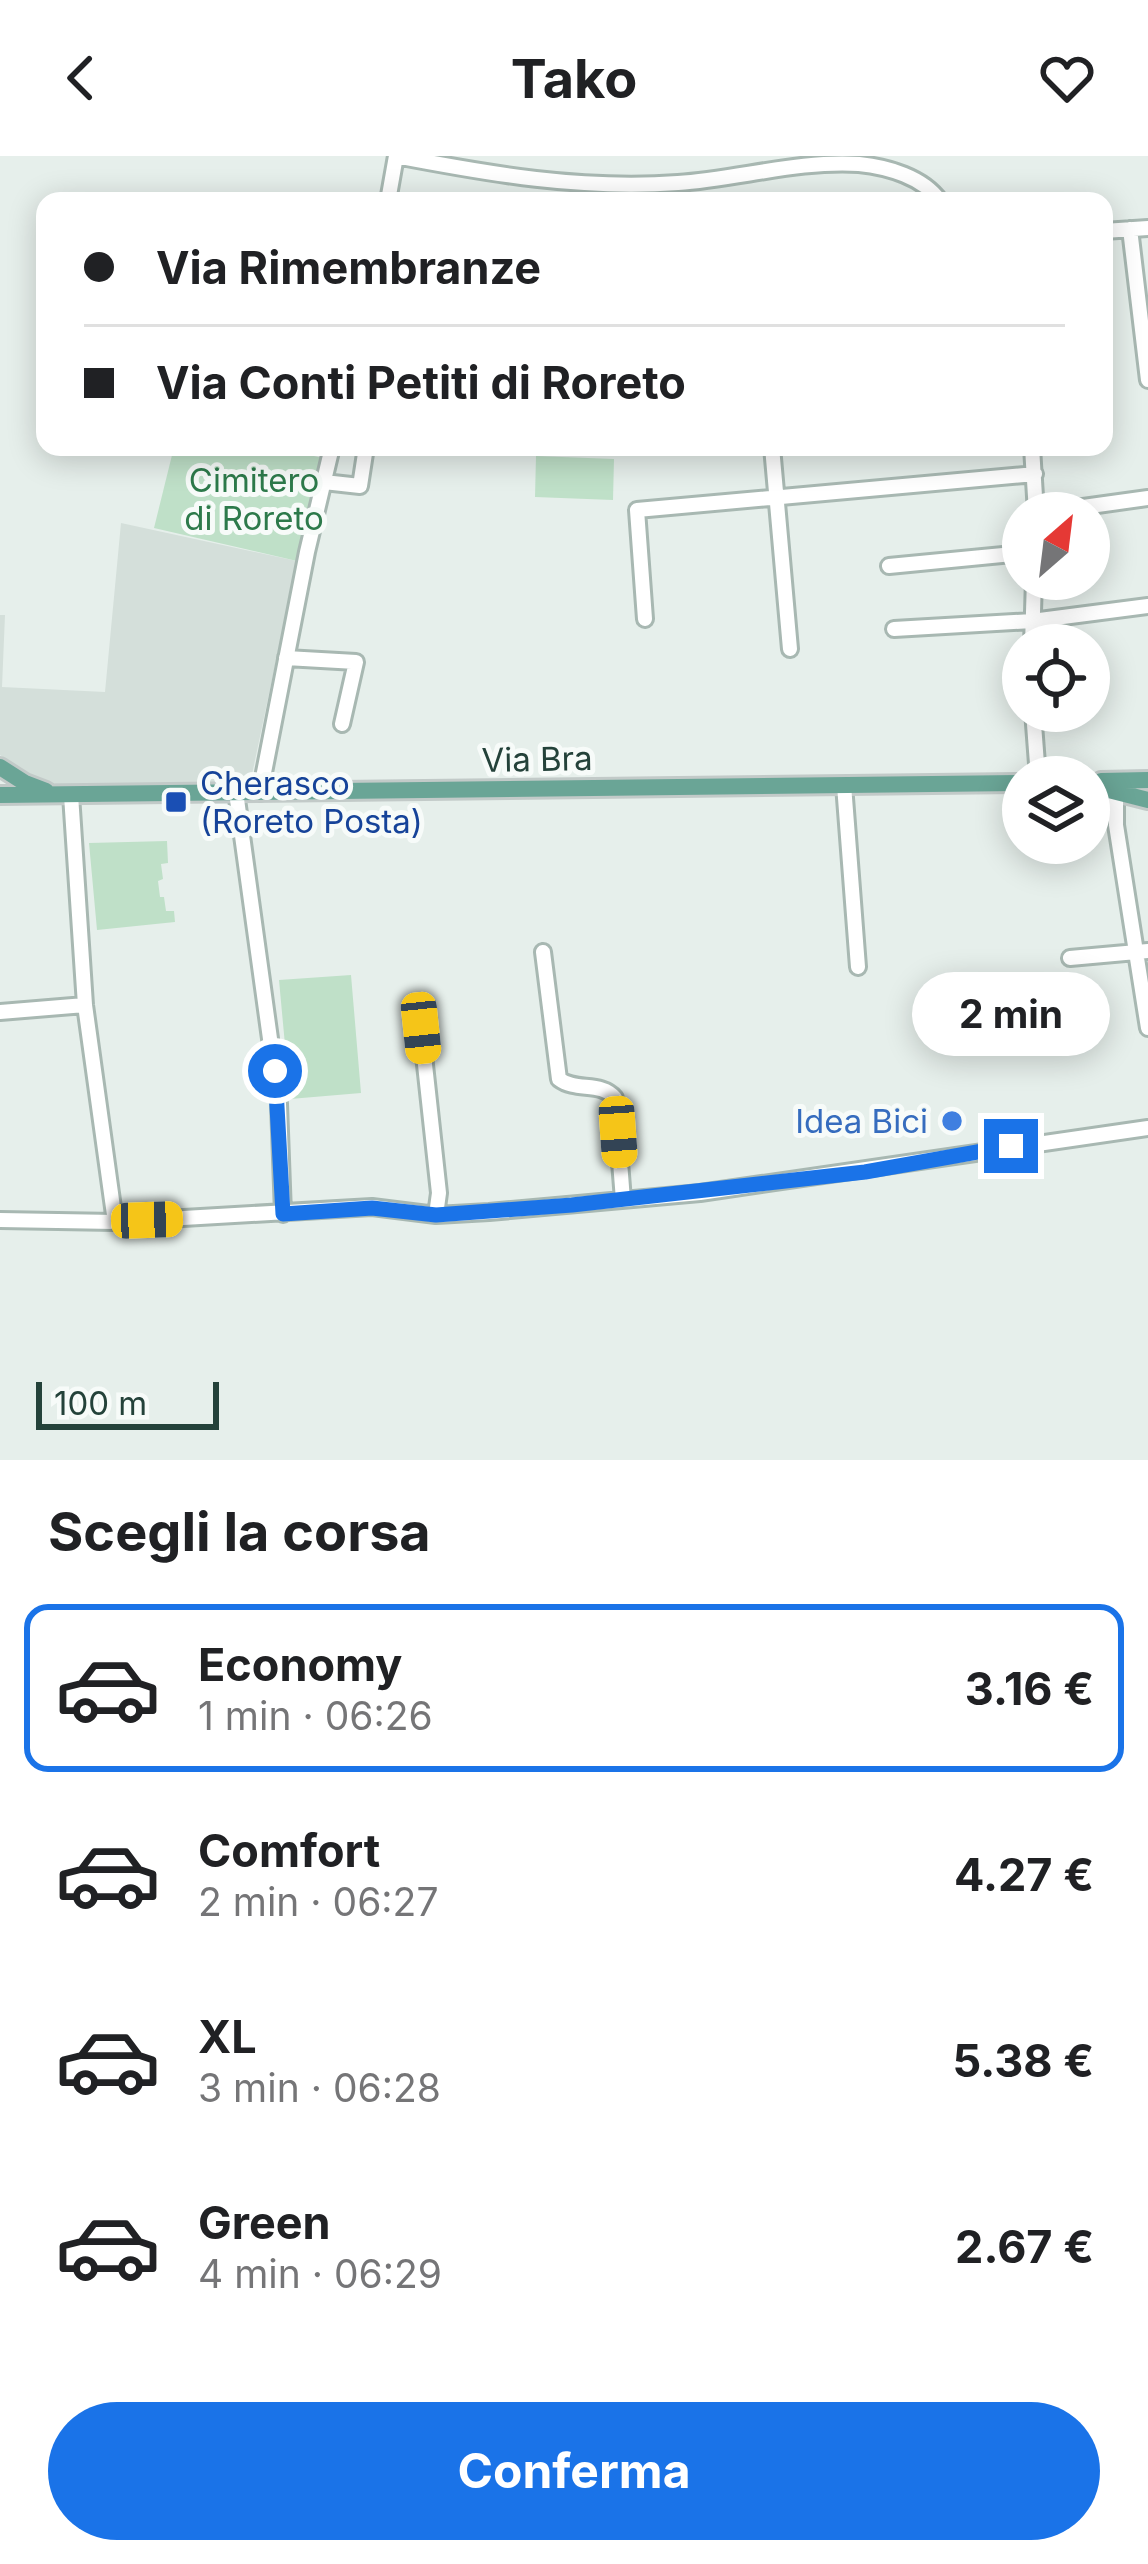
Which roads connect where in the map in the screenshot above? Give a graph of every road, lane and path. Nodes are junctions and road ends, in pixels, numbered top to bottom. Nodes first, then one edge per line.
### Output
1 (396, 156) edge
2 (390, 192) edge
3 (930, 192) edge
4 (1148, 228) edge
5 (1130, 229) junction
6 (1113, 230) edge
7 (1146, 347) edge
8 (1148, 380) edge
9 (330, 456) edge
10 (365, 456) edge
11 (773, 456) edge
12 (1033, 456) edge
13 (1035, 474) junction
14 (324, 482) junction
15 (1036, 492) edge
16 (776, 497) junction
17 (1148, 498) edge
18 (1110, 503) edge
19 (1002, 555) edge
20 (890, 566) dead end
21 (1032, 600) edge
22 (1148, 606) edge
23 (645, 619) dead end
24 (1031, 621) junction
25 (1031, 624) edge
26 (894, 629) dead end
27 (790, 649) dead end
28 (286, 658) junction
29 (342, 724) dead end
30 (0, 767) edge
31 (1148, 780) edge
32 (1002, 783) edge
33 (844, 785) junction
34 (1110, 785) edge
35 (1116, 785) junction
36 (236, 792) junction
37 (260, 793) junction
38 (62, 794) junction
39 (0, 795) edge
40 (1148, 800) edge
41 (1142, 951) edge
42 (543, 952) dead end
43 (1070, 958) dead end
44 (858, 967) dead end
45 (85, 1005) junction
46 (0, 1012) edge
47 (421, 1028) dead end
48 (1148, 1028) edge
49 (1148, 1128) edge
50 (622, 1200) junction
51 (283, 1214) junction
52 (436, 1215) junction
53 (0, 1220) edge
54 (115, 1222) junction

1 - 2 street
1 - 3 street
4 - 5 street
5 - 6 street
5 - 7 street
7 - 8 street
9 - 14 street
10 - 14 street
11 - 16 street
12 - 13 street
13 - 15 street
13 - 16 street
14 - 28 street
16 - 23 street
16 - 27 street
17 - 18 street
19 - 20 street
21 - 24 street
22 - 24 street
24 - 25 street
24 - 26 street
28 - 29 street
28 - 37 street
30 - 38 main road
31 - 35 main road
32 - 33 main road, Via Bra
33 - 37 main road, Via Bra
33 - 44 street
34 - 35 main road
35 - 40 main road
35 - 41 street
36 - 37 main road, Via Bra
36 - 38 main road, Via Bra
36 - 51 street
38 - 39 main road, Via Bra
38 - 45 street
41 - 43 street
41 - 48 street
42 - 50 street
45 - 46 street
45 - 54 street
47 - 52 street
49 - 50 street
50 - 52 street
51 - 52 street
51 - 54 street
53 - 54 street

